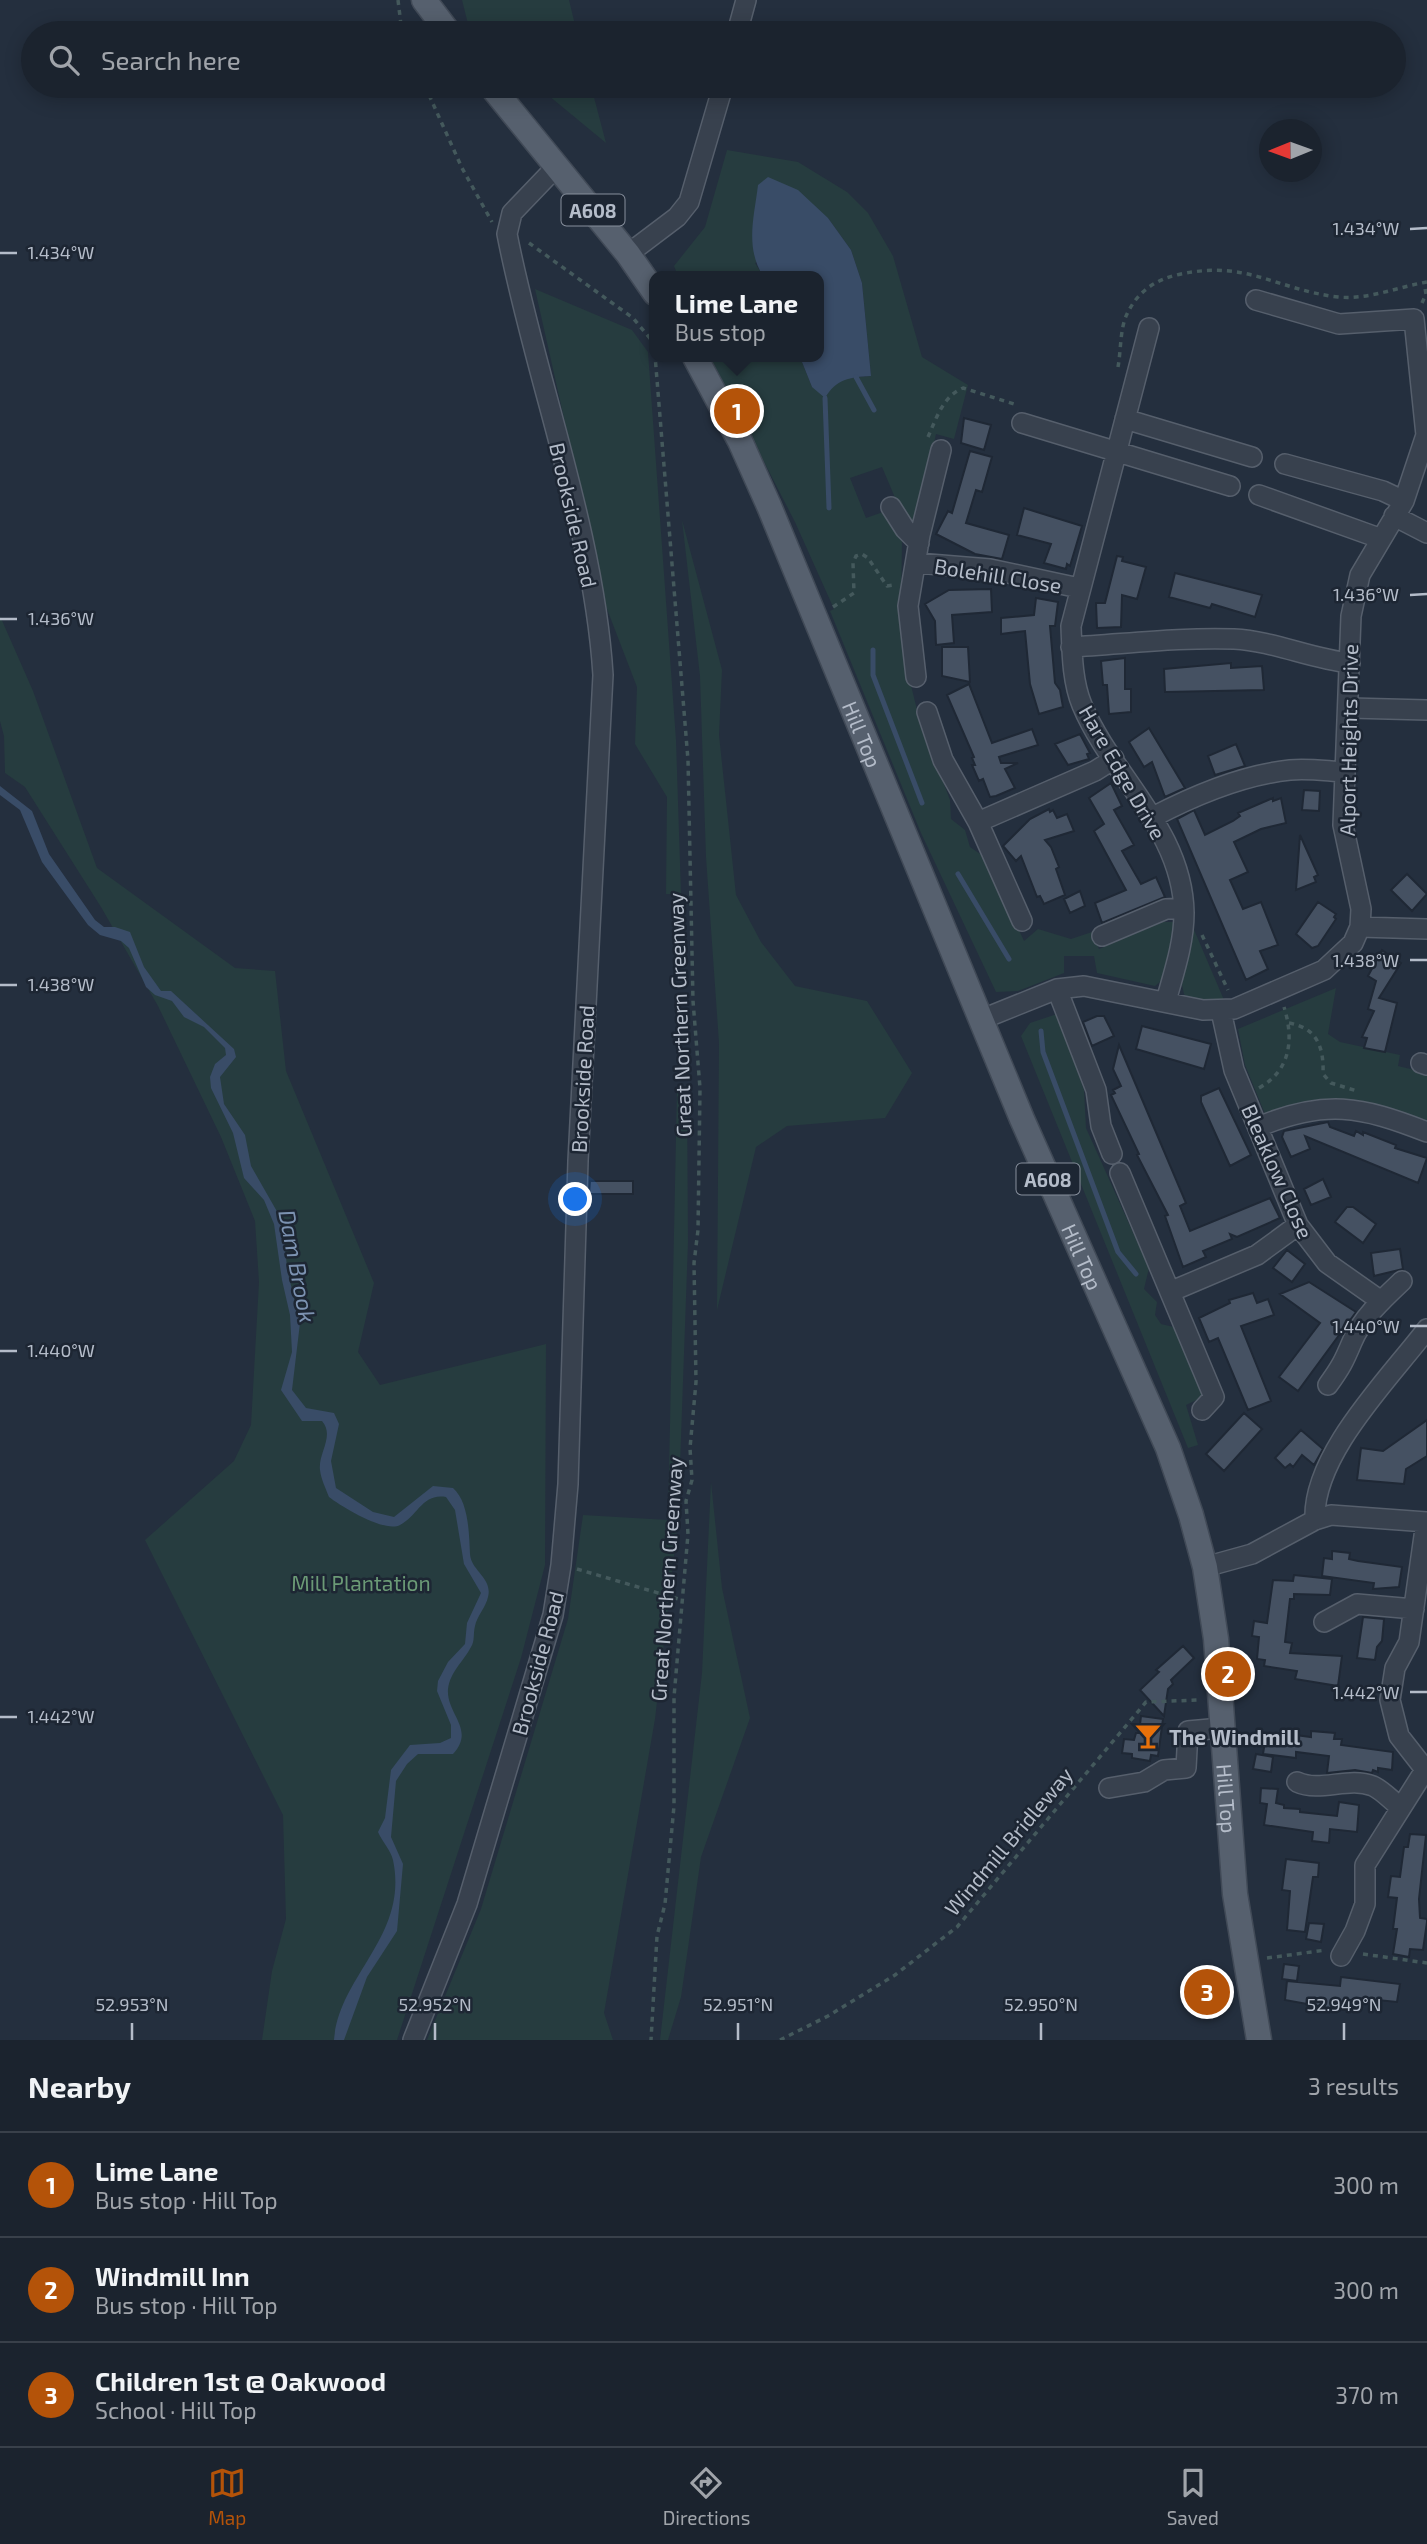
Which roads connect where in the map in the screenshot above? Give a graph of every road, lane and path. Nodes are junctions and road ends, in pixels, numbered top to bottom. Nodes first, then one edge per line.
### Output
1 (398, 0) edge
2 (424, 0) edge
3 (746, 0) edge
4 (401, 21) edge
5 (440, 21) edge
6 (740, 21) edge
7 (430, 98) edge
8 (501, 98) edge
9 (719, 98) edge
10 (557, 166) junction
11 (507, 234) junction
12 (628, 254) junction
13 (1426, 282) edge
14 (649, 284) edge
15 (1426, 294) edge
16 (1256, 300) dead end
17 (1149, 328) dead end
18 (649, 337) edge
19 (656, 362) edge
20 (698, 362) edge
21 (1116, 379) dead end
22 (1022, 416) joint
23 (1125, 419) junction
24 (933, 449) joint
25 (1116, 452) junction
26 (1252, 457) dead end
27 (1285, 464) dead end
28 (1230, 486) dead end
29 (1259, 495) dead end
30 (891, 507) dead end
31 (1399, 508) junction
32 (1427, 533) edge
33 (1380, 538) junction
34 (920, 539) junction
35 (917, 563) junction
36 (1079, 588) junction
37 (914, 589) junction
38 (815, 615) junction
39 (1072, 647) junction
40 (1350, 663) junction
41 (916, 677) dead end
42 (1350, 708) junction
43 (1427, 710) edge
44 (927, 712) dead end
45 (1114, 760) junction
46 (1344, 772) junction
47 (1153, 817) junction
48 (978, 822) junction
49 (1184, 911) junction
50 (1022, 921) dead end
51 (1360, 927) junction
52 (1427, 929) edge
53 (1102, 936) dead end
54 (1057, 989) junction
55 (1166, 1001) junction
56 (1244, 1006) junction
57 (1284, 1007) dead end
58 (1221, 1011) junction
59 (980, 1020) junction
60 (1289, 1023) junction
61 (1244, 1094) junction
62 (1370, 1095) dead end
63 (1258, 1127) junction
64 (1427, 1132) edge
65 (1112, 1154) dead end
66 (1120, 1173) dead end
67 (1298, 1225) junction
68 (1402, 1281) dead end
69 (1172, 1290) junction
70 (1381, 1301) junction
71 (1427, 1329) edge
72 (1328, 1385) dead end
73 (1202, 1410) dead end
74 (1315, 1520) junction
75 (1427, 1522) edge
76 (561, 1565) junction
77 (1205, 1567) junction
78 (682, 1600) junction
79 (1414, 1609) junction
80 (1324, 1622) dead end
81 (1219, 1699) junction
82 (1221, 1728) junction
83 (1426, 1771) edge
84 (1297, 1782) dead end
85 (1109, 1788) dead end
86 (1399, 1806) junction
87 (1341, 1955) junction
88 (1244, 1961) junction
89 (1427, 1963) edge
90 (413, 2040) edge
91 (651, 2040) edge
92 (780, 2040) edge
93 (1259, 2040) edge

1 - 4 path
2 - 5 main road
3 - 6 street
7 - 11 path, Great Northern Greenway
8 - 10 main road, A608
9 - 12 street
10 - 11 street
10 - 12 main road, A608
11 - 18 path, Great Northern Greenway
11 - 76 street, Brookside Road
12 - 14 main road, A608
13 - 15 path
13 - 21 path
16 - 31 street, Alport Heights Drive
17 - 23 street, Hare Edge Drive
19 - 78 path, Great Northern Greenway
20 - 38 main road, Hill Top / A608
22 - 24 path
22 - 25 street
23 - 25 street, Hare Edge Drive
23 - 26 street
24 - 34 street, Bolehill Close
25 - 28 street
25 - 36 street, Hare Edge Drive
27 - 31 street
29 - 33 street
30 - 34 street
31 - 32 street
31 - 33 street, Alport Heights Drive
33 - 40 street, Alport Heights Drive
34 - 35 street, Bolehill Close
35 - 36 street, Bolehill Close
35 - 37 street, Bolehill Close
36 - 39 street, Hare Edge Drive
37 - 38 path
37 - 41 street, Bolehill Close
38 - 59 main road, Hill Top / A608
39 - 40 street
39 - 45 street, Hare Edge Drive
40 - 42 street, Alport Heights Drive
42 - 43 street
42 - 46 street, Alport Heights Drive
44 - 48 street
45 - 47 street, Hare Edge Drive
45 - 48 street
46 - 47 street
46 - 51 street, Alport Heights Drive
47 - 49 street, Hare Edge Drive
48 - 50 street
49 - 53 street
49 - 55 street, Hare Edge Drive
49 - 56 path
51 - 52 street
51 - 56 street
54 - 55 street
54 - 59 street
54 - 65 street
55 - 58 street
56 - 58 street
57 - 60 path
58 - 61 street, Bleaklow Close
59 - 77 main road, Hill Top / A608
60 - 61 path
60 - 62 path
61 - 63 street, Bleaklow Close
63 - 64 street
63 - 67 street, Bleaklow Close
66 - 69 street
67 - 69 street
67 - 70 street, Bleaklow Close
68 - 70 street
69 - 73 street
70 - 72 street
71 - 74 street
74 - 75 street
74 - 77 street
75 - 79 street
76 - 78 path
76 - 90 street, Brookside Road
77 - 81 main road, Hill Top / A608
78 - 91 path, Great Northern Greenway
79 - 80 street
79 - 83 street
81 - 82 main road, Hill Top / A608
81 - 92 path, Windmill Bridleway
82 - 85 street
82 - 88 main road, Hill Top / A608
83 - 86 street
84 - 86 street
86 - 87 street
87 - 88 path
87 - 89 path
88 - 93 main road, Hill Top / A608

